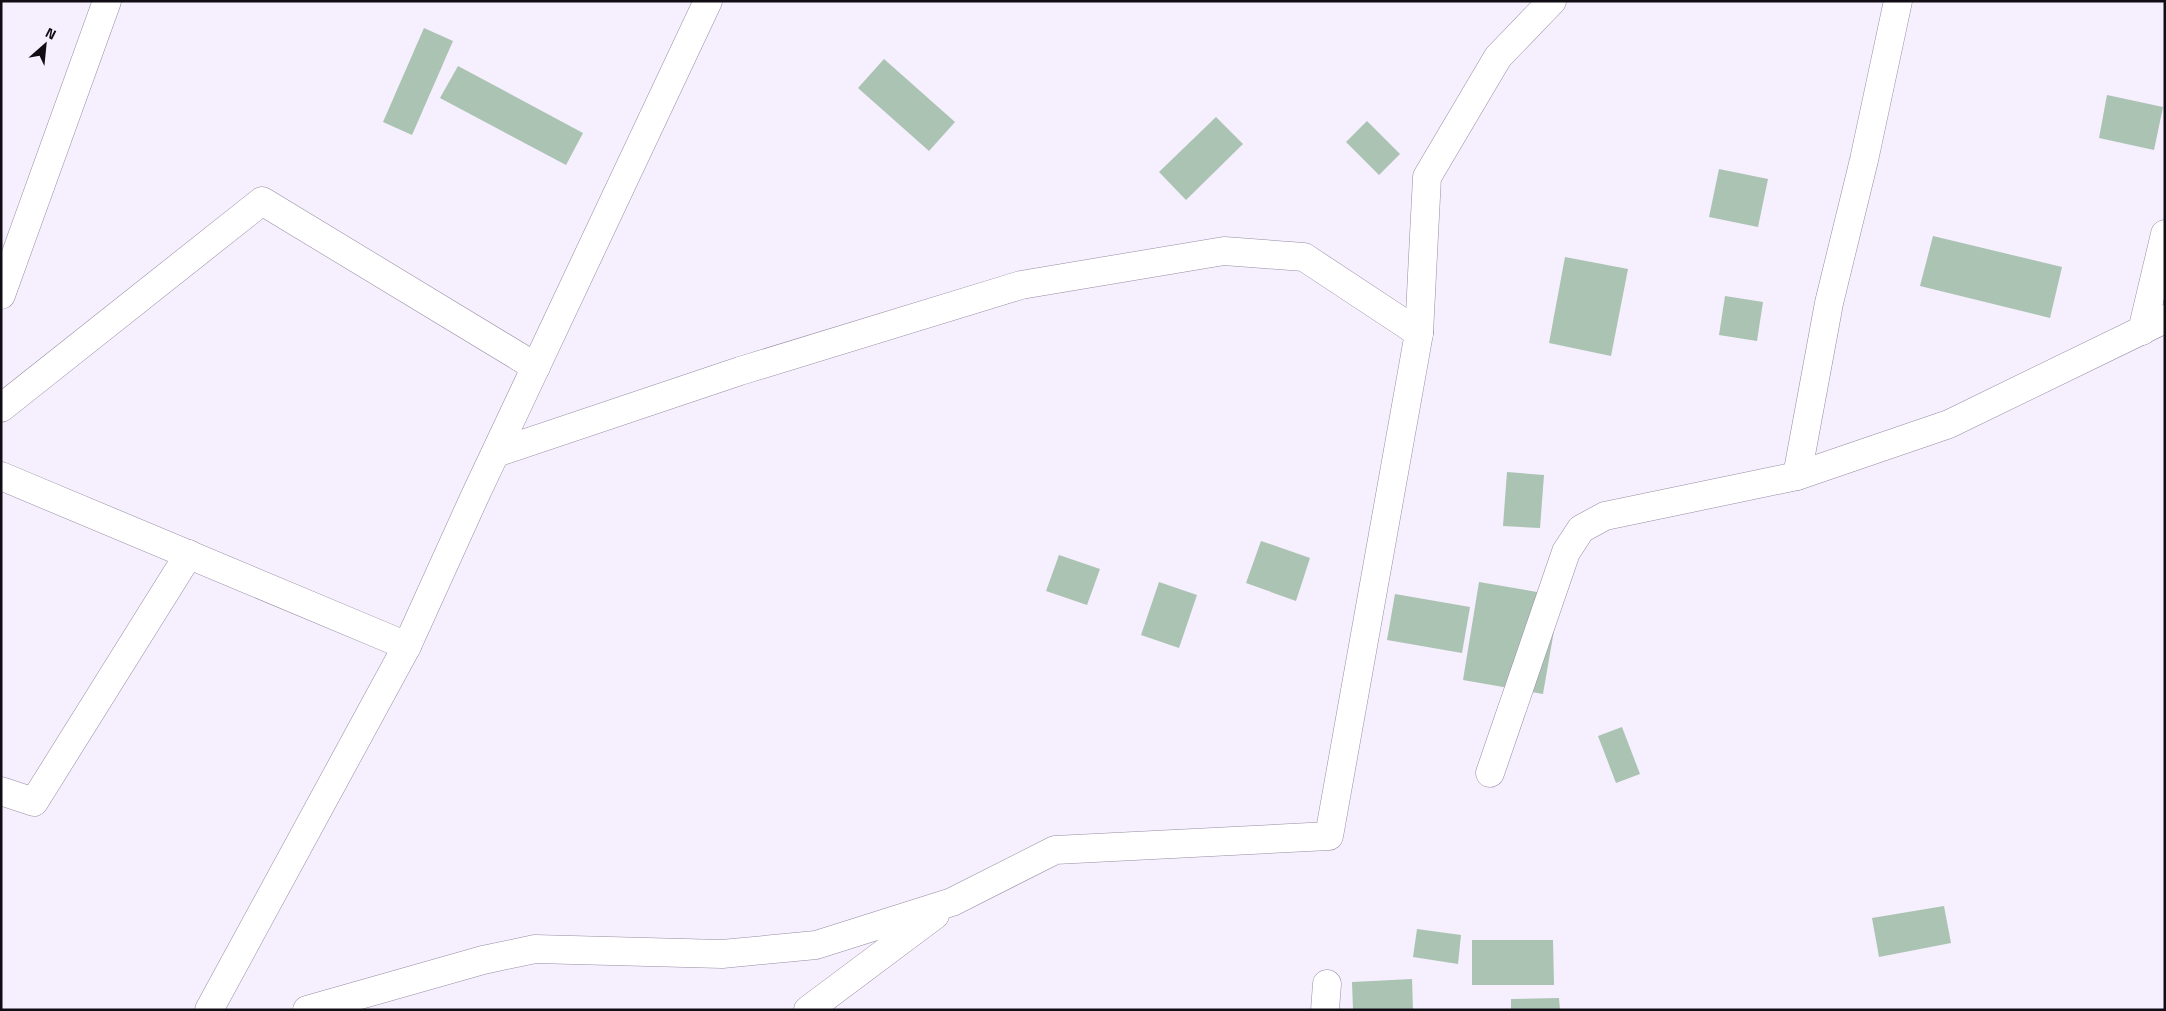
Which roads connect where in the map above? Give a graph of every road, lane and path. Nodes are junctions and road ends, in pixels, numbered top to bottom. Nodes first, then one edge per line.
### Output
1 (107, 1) edge
2 (708, 1) edge
3 (1552, 1) edge
4 (1898, 1) edge
5 (2165, 234) edge
6 (1, 295) edge
7 (2153, 325) edge
8 (1419, 333) junction
9 (536, 367) junction
10 (1, 408) edge
11 (496, 453) junction
12 (1, 476) edge
13 (1797, 476) junction
14 (189, 554) junction
15 (407, 646) junction
16 (1490, 773) dead end
17 (1, 791) edge
18 (952, 902) junction
19 (209, 1010) edge
20 (308, 1010) edge
21 (808, 1010) edge

1 - 6 street
2 - 9 street
3 - 8 street
4 - 13 street
5 - 7 street
7 - 13 street
8 - 11 street
8 - 18 street
9 - 10 street
9 - 11 street
11 - 15 street
12 - 14 street
13 - 16 street
14 - 15 street
14 - 17 street
15 - 19 street
18 - 20 street
18 - 21 street

